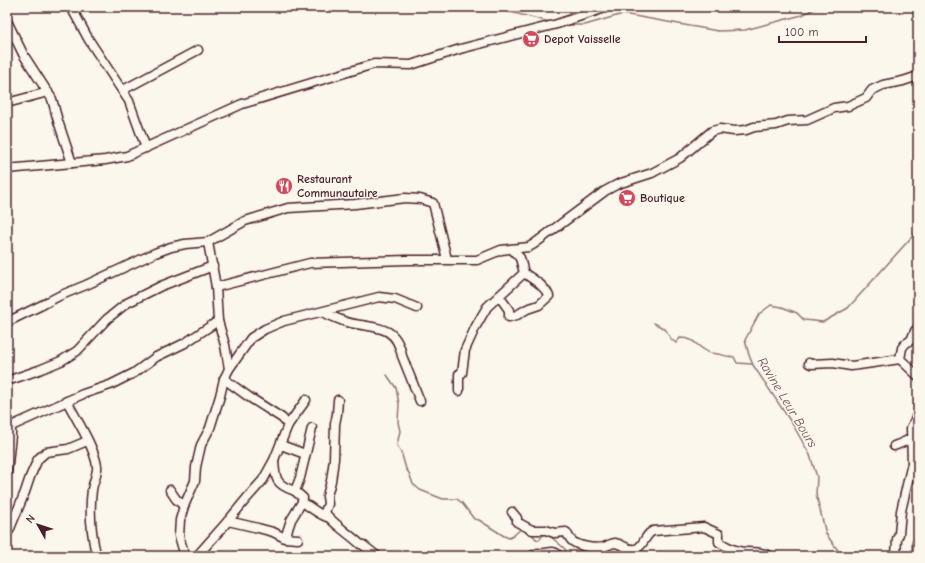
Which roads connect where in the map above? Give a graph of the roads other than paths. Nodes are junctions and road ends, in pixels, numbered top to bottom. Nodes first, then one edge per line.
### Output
1 (71, 7) edge
2 (608, 7) edge
3 (7, 21) edge
4 (198, 50) dead end
5 (918, 76) edge
6 (123, 90) junction
7 (48, 92) junction
8 (7, 103) edge
9 (146, 148) junction
10 (72, 163) junction
11 (7, 168) edge
12 (208, 242) junction
13 (512, 249) junction
14 (447, 259) junction
15 (213, 266) junction
16 (524, 273) junction
17 (216, 286) junction
18 (499, 296) junction
19 (416, 308) dead end
20 (323, 312) junction
21 (218, 320) junction
22 (7, 322) edge
23 (918, 328) edge
24 (900, 359) junction
25 (809, 363) dead end
26 (229, 369) junction
27 (918, 376) edge
28 (224, 379) junction
29 (7, 381) edge
30 (459, 392) dead end
31 (306, 400) dead end
32 (338, 400) dead end
33 (67, 401) junction
34 (420, 401) dead end
35 (918, 413) edge
36 (288, 425) junction
37 (9, 427) edge
38 (312, 428) dead end
39 (915, 437) edge
40 (87, 441) junction
41 (281, 445) junction
42 (894, 446) dead end
43 (305, 454) junction
44 (274, 460) junction
45 (7, 473) edge
46 (170, 490) dead end
47 (295, 491) junction
48 (302, 502) junction
49 (184, 506) junction
50 (512, 512) dead end
51 (327, 517) junction
52 (228, 521) junction
53 (9, 531) dead end
54 (285, 538) junction
55 (298, 539) dead end
56 (738, 553) edge
57 (96, 554) dead end
58 (185, 556) edge
59 (197, 556) edge
60 (377, 556) edge
61 (532, 556) edge
62 (559, 556) edge
63 (770, 556) edge
64 (896, 556) edge

1 - 6 street
2 - 9 street
3 - 7 street
4 - 6 street
5 - 13 street
6 - 9 street
7 - 8 street
7 - 10 street
9 - 10 street
10 - 11 street
12 - 14 street
12 - 15 street
12 - 22 street
13 - 14 street
13 - 16 street
14 - 17 street
15 - 17 street
15 - 29 street
16 - 18 street
16 - 18 street
17 - 21 street
18 - 30 street
19 - 20 street
20 - 26 street
20 - 34 street
21 - 26 street
21 - 33 street
23 - 24 street
24 - 25 street
24 - 27 street
26 - 28 street
28 - 36 street
28 - 49 street
31 - 36 street
32 - 51 street
33 - 37 street
33 - 40 street
35 - 39 street
36 - 41 street
37 - 45 street
38 - 43 street
39 - 42 street
39 - 64 street
40 - 53 street
40 - 57 street
41 - 43 street
41 - 44 street
43 - 47 street
44 - 47 street
44 - 52 street
46 - 49 street
47 - 48 street
48 - 51 street
48 - 54 street
49 - 58 street
50 - 56 street
51 - 60 street
52 - 54 street
52 - 59 street
54 - 55 street
56 - 63 street
61 - 62 street

